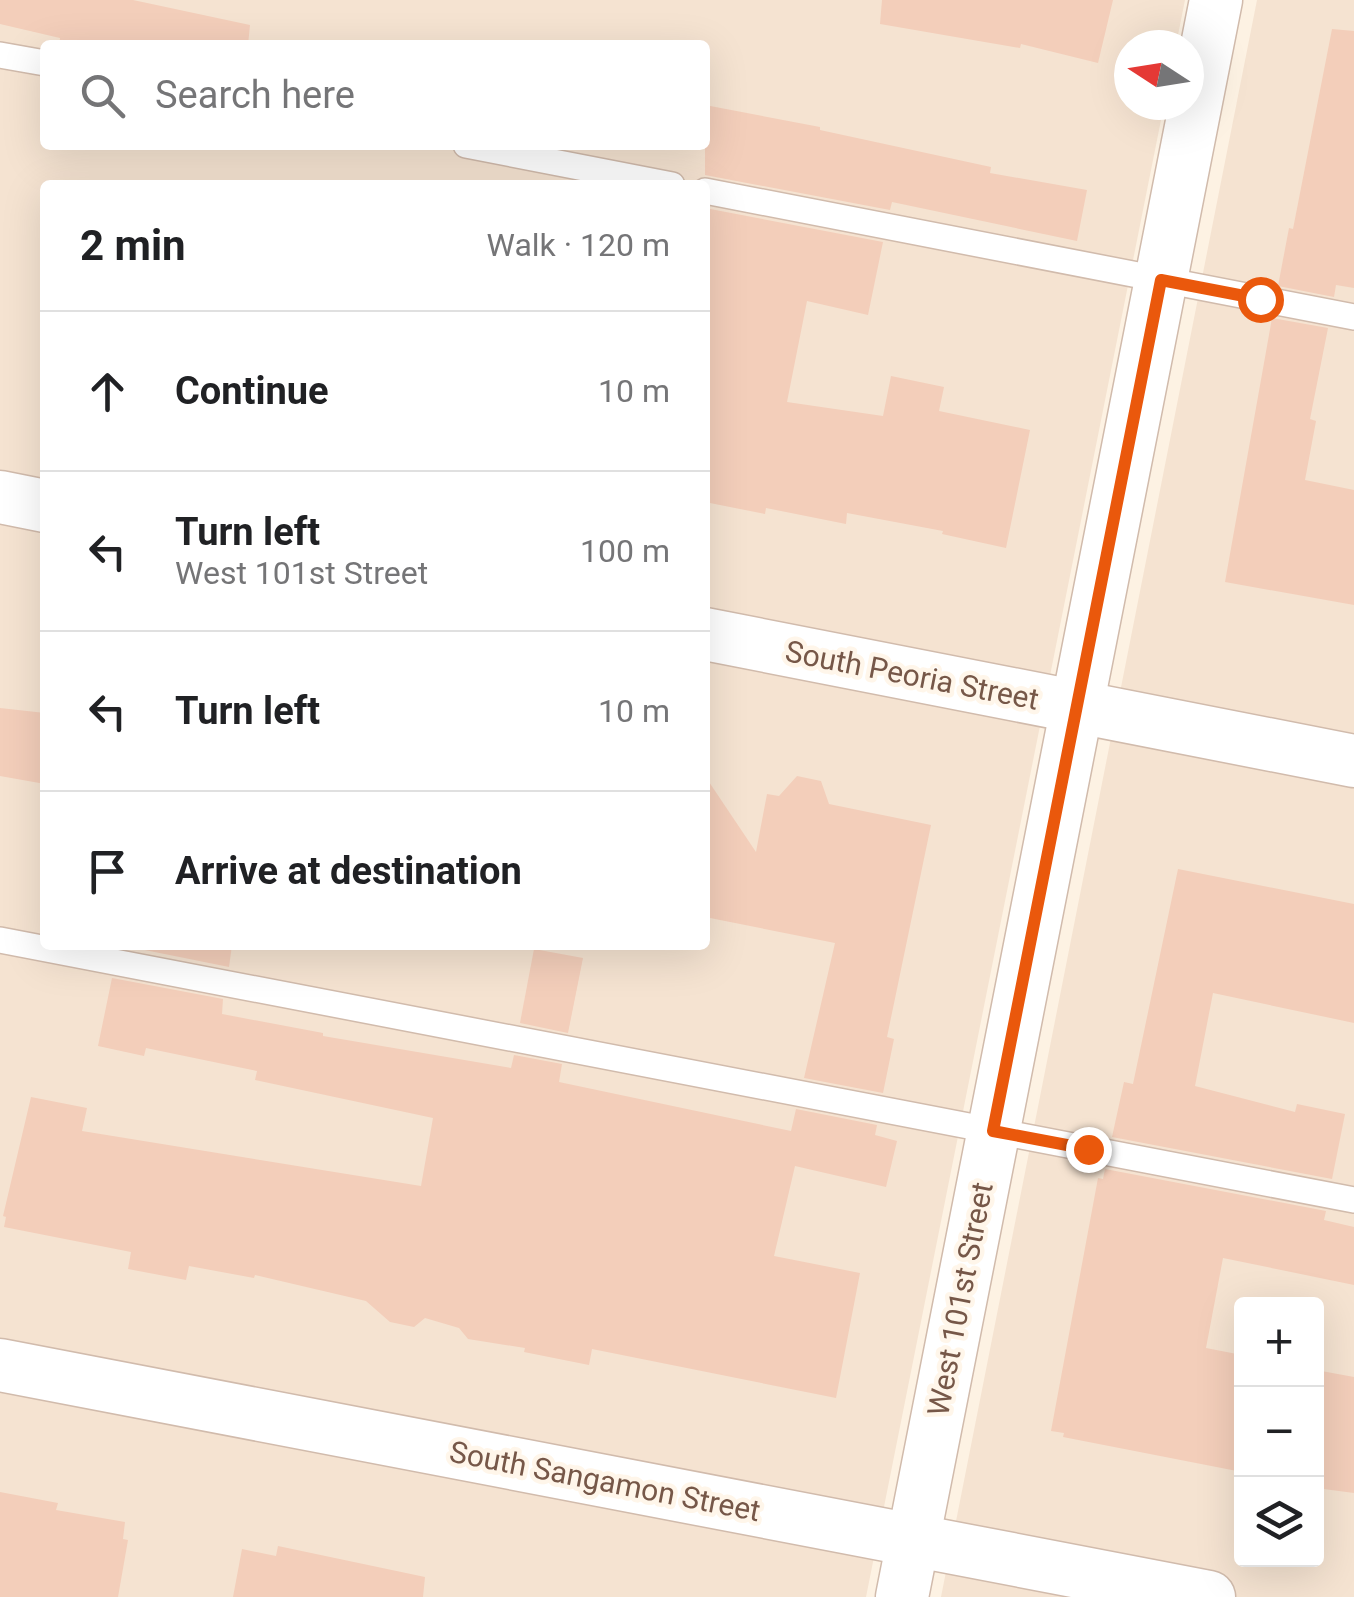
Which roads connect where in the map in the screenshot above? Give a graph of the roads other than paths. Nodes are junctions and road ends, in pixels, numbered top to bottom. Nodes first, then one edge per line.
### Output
1 (1216, 0) edge
2 (0, 55) edge
3 (40, 63) edge
4 (492, 150) edge
5 (646, 180) edge
6 (710, 192) edge
7 (1161, 280) junction
8 (1354, 316) edge
9 (0, 497) edge
10 (40, 505) edge
11 (710, 635) edge
12 (1077, 707) junction
13 (1354, 761) edge
14 (0, 940) edge
15 (40, 948) edge
16 (52, 950) edge
17 (993, 1131) junction
18 (1354, 1200) edge
19 (0, 1365) edge
20 (913, 1540) junction
21 (902, 1597) edge
22 (1209, 1597) edge

1 - 7 street, West 101st Street
2 - 3 lane
4 - 5 lane
6 - 7 lane
7 - 8 lane
7 - 12 street, West 101st Street
9 - 10 street
11 - 12 street, South Peoria Street
12 - 13 street, South Peoria Street
12 - 17 street, West 101st Street
14 - 15 lane
16 - 17 lane
17 - 18 lane
17 - 20 street, West 101st Street
19 - 20 street, South Sangamon Street
20 - 21 street, West 101st Street
20 - 22 street, South Sangamon Street

